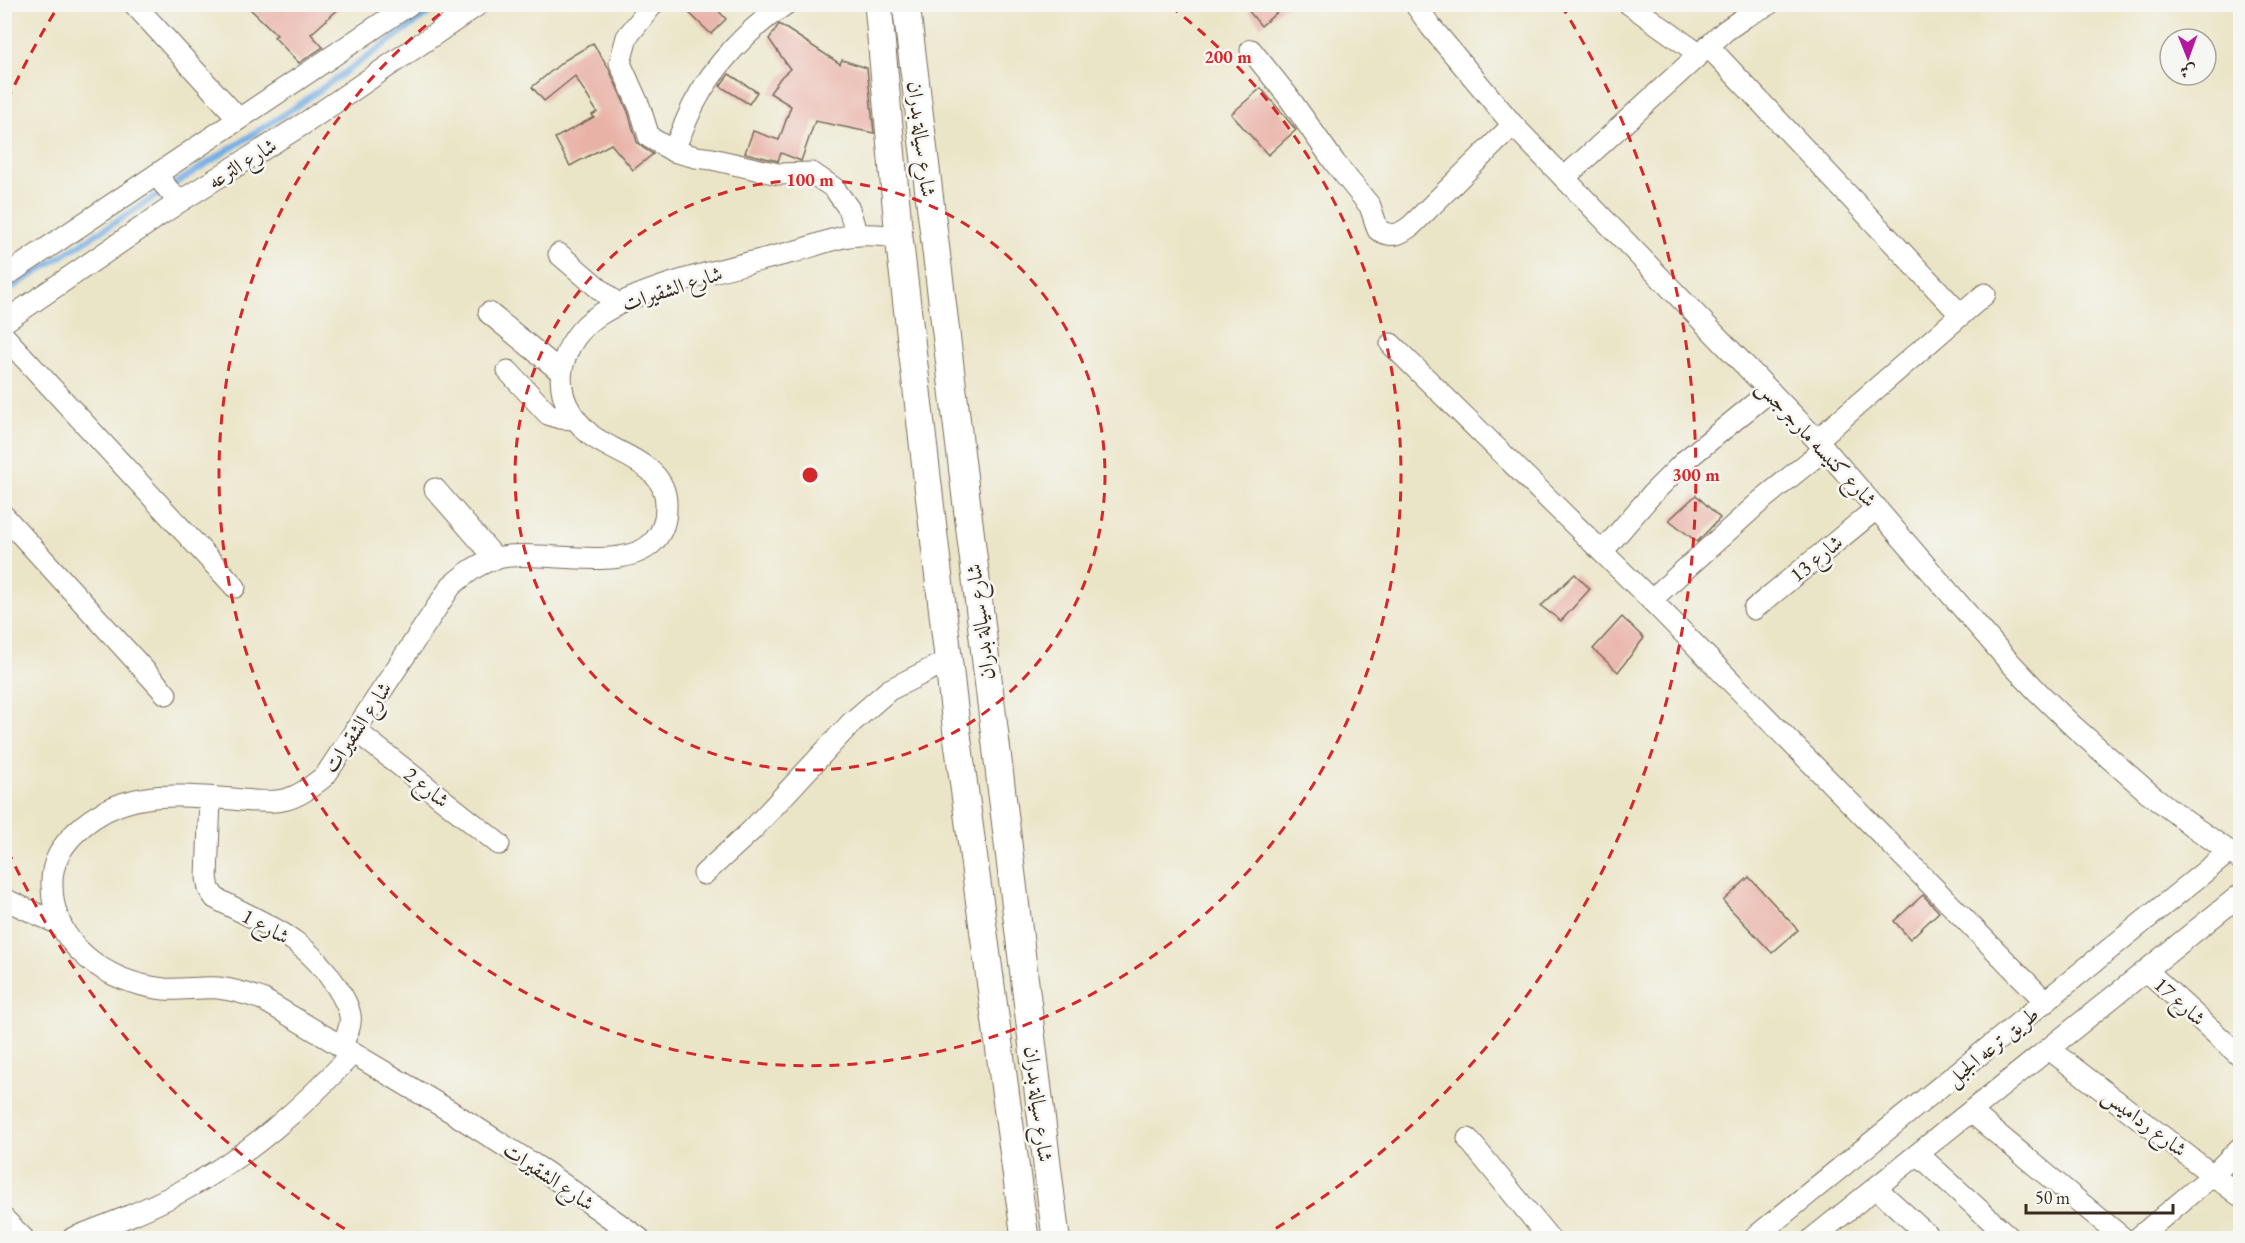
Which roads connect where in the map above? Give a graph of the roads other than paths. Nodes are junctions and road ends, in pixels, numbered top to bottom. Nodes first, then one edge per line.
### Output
1 (134, 4) edge
2 (410, 4) edge
3 (479, 4) edge
4 (653, 4) edge
5 (786, 4) edge
6 (878, 4) edge
7 (906, 4) edge
8 (1415, 4) edge
9 (1629, 4) edge
10 (1766, 5) edge
11 (1251, 50) dead end
12 (1703, 50) junction
13 (239, 119) junction
14 (1513, 124) junction
15 (673, 151) junction
16 (1564, 178) junction
17 (168, 189) junction
18 (857, 234) junction
19 (900, 237) junction
20 (558, 254) dead end
21 (4, 277) edge
22 (1985, 294) dead end
23 (618, 304) junction
24 (489, 313) dead end
25 (1961, 315) junction
26 (4, 322) edge
27 (4, 336) edge
28 (1392, 344) dead end
29 (508, 371) dead end
30 (561, 372) junction
31 (1770, 391) junction
32 (574, 419) junction
33 (1821, 444) junction
34 (435, 489) dead end
35 (1877, 508) junction
36 (4, 516) edge
37 (1602, 552) junction
38 (496, 559) junction
39 (235, 587) dead end
40 (1651, 600) junction
41 (1754, 609) dead end
42 (949, 660) junction
43 (166, 694) dead end
44 (993, 727) junction
45 (355, 730) junction
46 (958, 742) junction
47 (210, 798) junction
48 (499, 844) dead end
49 (2235, 856) edge
50 (704, 874) dead end
51 (2241, 895) edge
52 (4, 899) edge
53 (60, 925) junction
54 (2147, 970) junction
55 (2046, 1002) junction
56 (2049, 1049) junction
57 (346, 1050) junction
58 (2241, 1056) edge
59 (1971, 1112) junction
60 (1468, 1139) dead end
61 (2241, 1148) edge
62 (1918, 1154) junction
63 (2214, 1174) junction
64 (1876, 1188) junction
65 (2241, 1196) edge
66 (1786, 1213) junction
67 (4, 1219) edge
68 (23, 1239) edge
69 (73, 1239) edge
70 (639, 1239) edge
71 (1025, 1239) edge
72 (1056, 1239) edge
73 (1549, 1239) edge
74 (1754, 1239) edge
75 (1811, 1239) edge
76 (1931, 1239) edge
77 (2010, 1239) edge
78 (2123, 1239) edge
79 (2138, 1239) edge

1 - 13 street
2 - 13 street, شارع الترعه
3 - 17 street, شارع الترعه
4 - 15 street
5 - 15 street
6 - 19 main road, شارع سيالة بدران
7 - 44 main road, شارع سيالة بدران
8 - 14 street, شارع كنيسه مارجرجس
9 - 12 street
10 - 12 street
11 - 14 street
12 - 16 street
12 - 25 street
13 - 17 street, شارع الترعه
14 - 16 street, شارع كنيسه مارجرجس
15 - 18 street
16 - 31 street, شارع كنيسه مارجرجس
17 - 21 street, شارع الترعه
17 - 26 street, شارع الترعه
18 - 19 street, شارع الشقيرات
18 - 23 street, شارع الشقيرات
19 - 42 main road, شارع سيالة بدران
20 - 23 street
22 - 25 street
23 - 30 street, شارع الشقيرات
24 - 30 street
25 - 33 street
27 - 39 street
28 - 37 street
29 - 32 street
30 - 32 street, شارع الشقيرات
31 - 33 street, شارع كنيسه مارجرجس
31 - 37 street
32 - 38 street, شارع الشقيرات
33 - 35 street, شارع كنيسه مارجرجس
33 - 40 street
34 - 38 street
35 - 41 street, شارع 13
35 - 49 street, شارع كنيسه مارجرجس
36 - 43 street
37 - 40 street
38 - 45 street, شارع الشقيرات
40 - 55 street
42 - 46 main road, شارع سيالة بدران
42 - 50 street
44 - 46 main road
44 - 72 main road, شارع سيالة بدران
45 - 47 street, شارع الشقيرات
45 - 48 street, شارع 2
46 - 71 main road, شارع سيالة بدران
47 - 53 street, شارع الشقيرات
47 - 57 street, شارع 1
49 - 55 street, طريق ترعه الجبل
51 - 54 street, طريق ترعه الجبل
52 - 53 street
53 - 57 street, شارع الشقيرات
54 - 56 street, طريق ترعه الجبل
54 - 58 street, شارع 17
55 - 66 street, طريق ترعه الجبل
56 - 59 street, طريق ترعه الجبل
56 - 63 street, شارع رداميس
57 - 69 street
57 - 70 street, شارع الشقيرات
59 - 62 street, طريق ترعه الجبل
59 - 78 street
60 - 73 street
61 - 63 street
62 - 64 street, طريق ترعه الجبل
62 - 77 street
63 - 65 street, شارع رداميس
63 - 79 street
64 - 75 street, طريق ترعه الجبل
64 - 76 street
66 - 74 street, طريق ترعه الجبل
66 - 75 street
67 - 68 street

